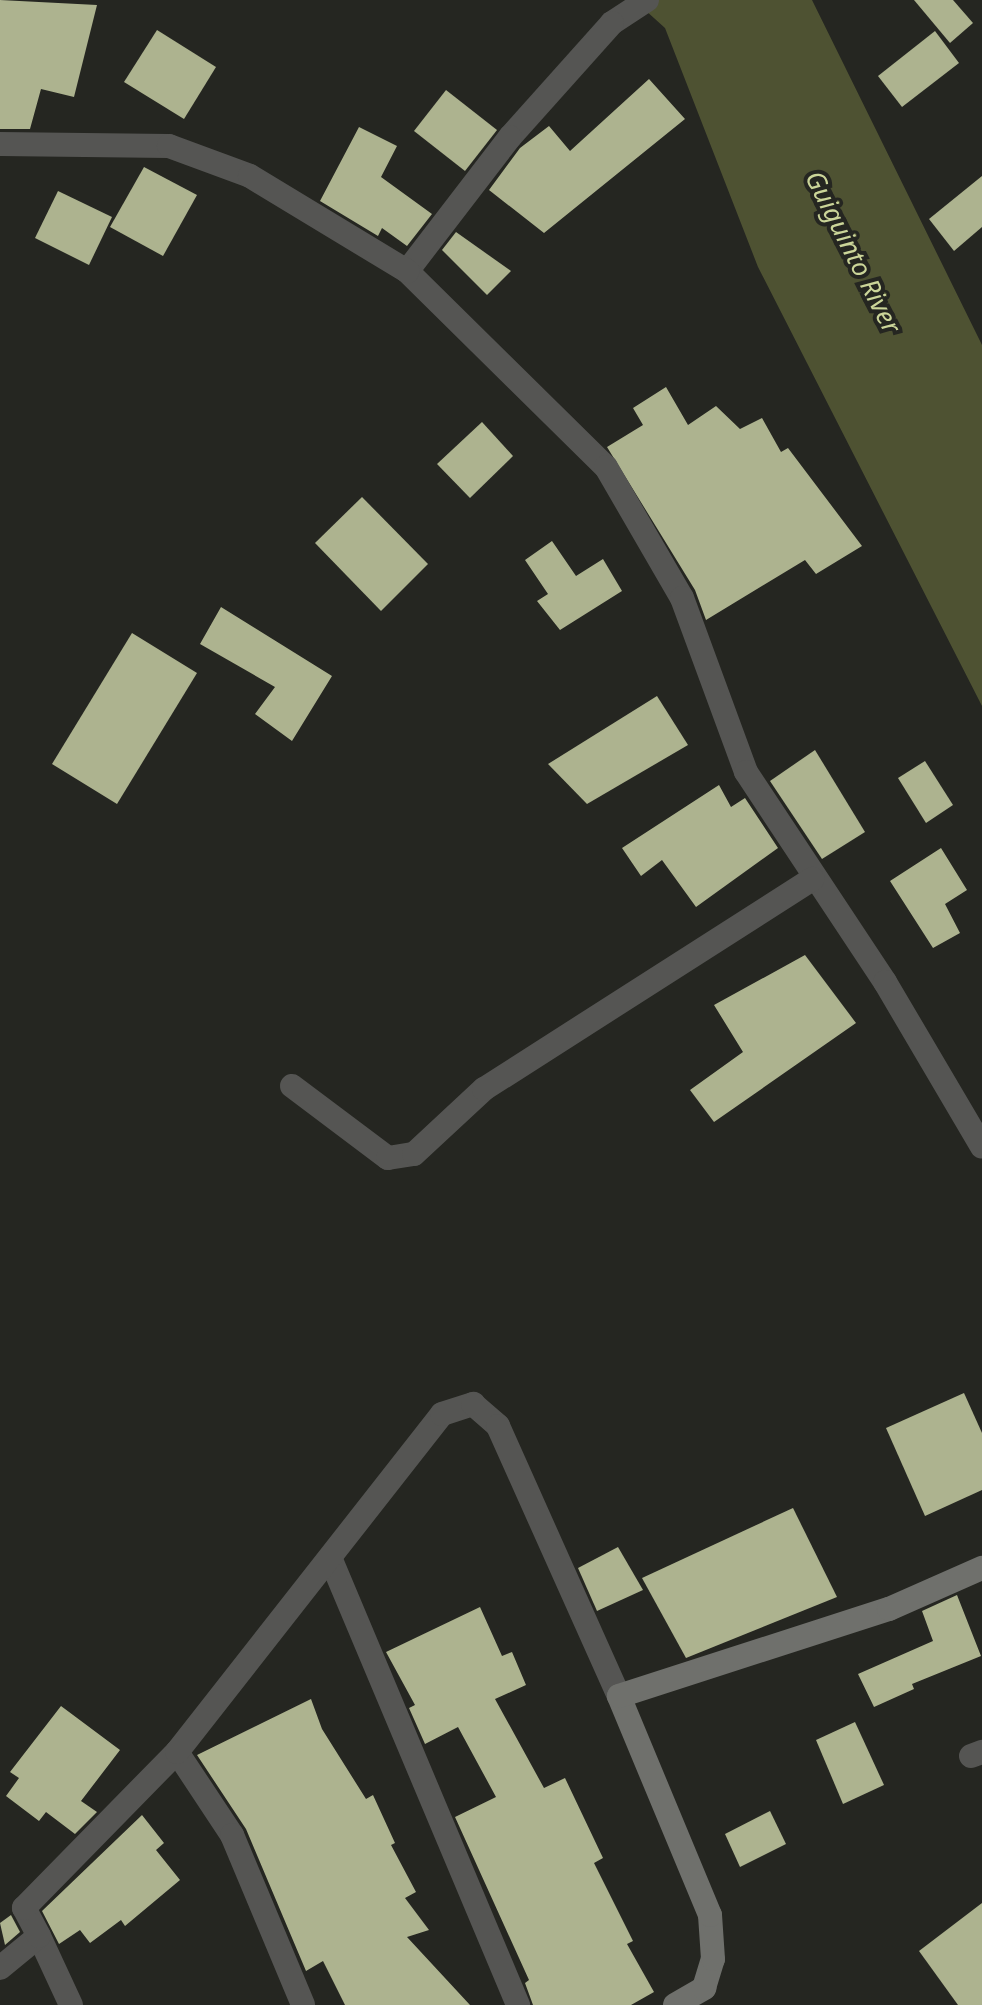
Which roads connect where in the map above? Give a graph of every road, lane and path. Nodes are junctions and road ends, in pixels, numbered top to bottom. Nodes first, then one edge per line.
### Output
1 (647, 0) edge
2 (0, 144) edge
3 (407, 271) junction
4 (813, 879) junction
5 (292, 1086) dead end
6 (982, 1147) edge
7 (331, 1560) junction
8 (982, 1568) edge
9 (619, 1696) junction
10 (177, 1752) junction
11 (39, 1936) junction
12 (0, 1968) edge
13 (71, 2005) edge
14 (303, 2005) edge
15 (518, 2005) edge
16 (675, 2005) edge

1 - 3 street
2 - 3 street
3 - 4 street
4 - 5 street
4 - 6 street
7 - 9 street
7 - 10 street
7 - 15 street
8 - 9 street
9 - 16 street
10 - 11 street
10 - 14 street
11 - 12 street
11 - 13 street

